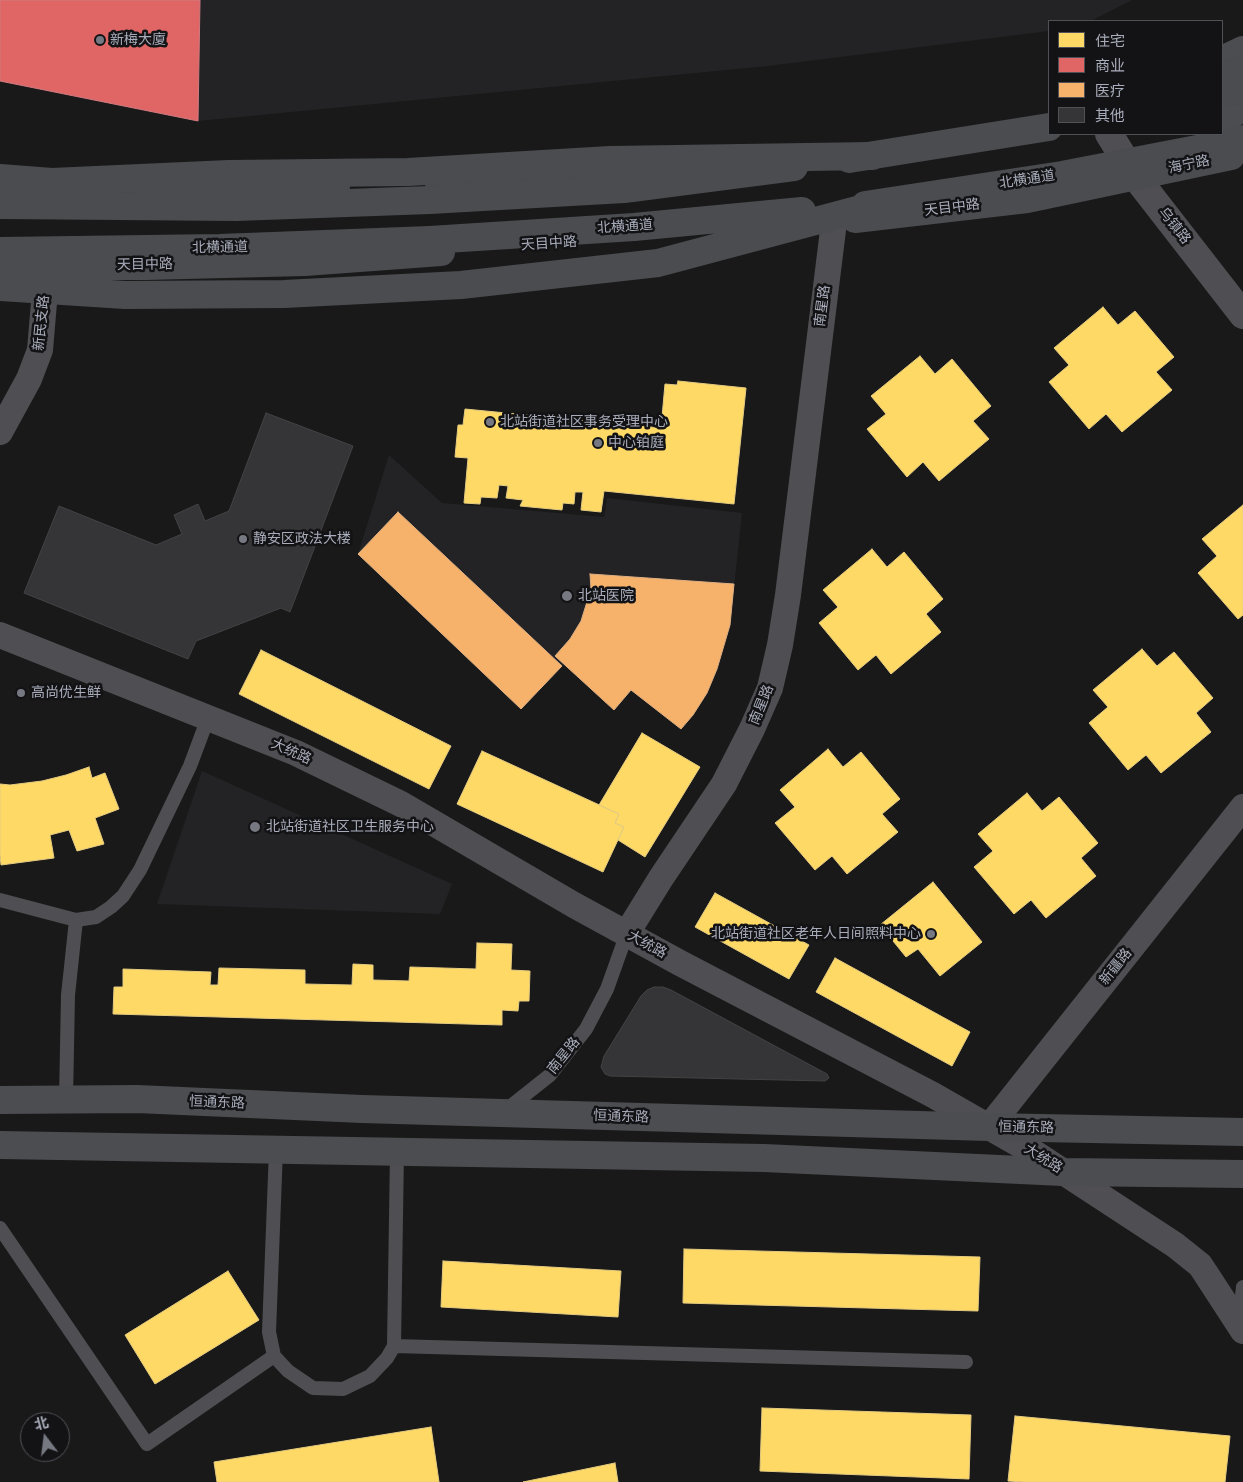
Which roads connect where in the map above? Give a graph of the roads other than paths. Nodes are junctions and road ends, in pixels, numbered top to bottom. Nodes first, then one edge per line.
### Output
1 (1243, 50) edge
2 (1223, 60) edge
3 (1243, 69) edge
4 (1223, 76) edge
5 (1243, 89) edge
6 (1223, 94) edge
7 (1243, 107) edge
8 (1223, 120) edge
9 (1048, 121) edge
10 (1048, 127) edge
11 (1110, 135) edge
12 (1199, 135) edge
13 (1243, 139) edge
14 (1243, 153) edge
15 (872, 156) junction
16 (1135, 176) junction
17 (0, 178) edge
18 (0, 199) edge
19 (883, 203) junction
20 (0, 205) edge
21 (834, 222) junction
22 (0, 251) edge
23 (0, 263) edge
24 (47, 266) junction
25 (0, 287) edge
26 (1243, 315) edge
27 (0, 432) edge
28 (0, 635) edge
29 (208, 718) junction
30 (1243, 807) edge
31 (0, 900) edge
32 (76, 920) junction
33 (627, 933) junction
34 (0, 1100) edge
35 (66, 1100) junction
36 (502, 1113) junction
37 (989, 1127) junction
38 (1243, 1132) edge
39 (0, 1144) edge
40 (276, 1149) junction
41 (397, 1152) junction
42 (1063, 1172) junction
43 (1243, 1174) edge
44 (0, 1228) edge
45 (1243, 1287) edge
46 (1241, 1328) edge
47 (394, 1346) junction
48 (274, 1356) junction
49 (966, 1362) dead end

1 - 2 main road
3 - 4 main road
5 - 6 main road
7 - 8 main road
9 - 18 main road
10 - 15 main road
11 - 16 street, 乌镇路
12 - 16 main road, 天目中路
13 - 19 main road, 北横通道, bridge
14 - 16 main road, 海宁路
15 - 17 main road, bridge
15 - 20 main road, bridge
16 - 21 main road, 天目中路
16 - 26 street, 乌镇路
19 - 22 main road, 北横通道, bridge
19 - 25 main road, bridge
21 - 24 main road, 天目中路
21 - 33 street, 南星路
23 - 24 main road, 天目中路
24 - 27 street, 新民支路
28 - 29 street, 大统路
29 - 32 lane
29 - 33 street, 大统路
30 - 37 street, 新疆路
31 - 32 lane
32 - 35 lane
33 - 36 lane, 南星路
33 - 37 street, 大统路
34 - 35 main road, 恒通东路
35 - 36 main road, 恒通东路
36 - 37 main road, 恒通东路
37 - 38 main road, 恒通东路
37 - 42 street, 大统路
39 - 40 main road
40 - 41 main road
40 - 48 lane
41 - 42 main road
41 - 47 lane
42 - 43 main road
42 - 46 street, 大统路
44 - 48 lane
45 - 46 lane
47 - 48 lane
47 - 49 lane

